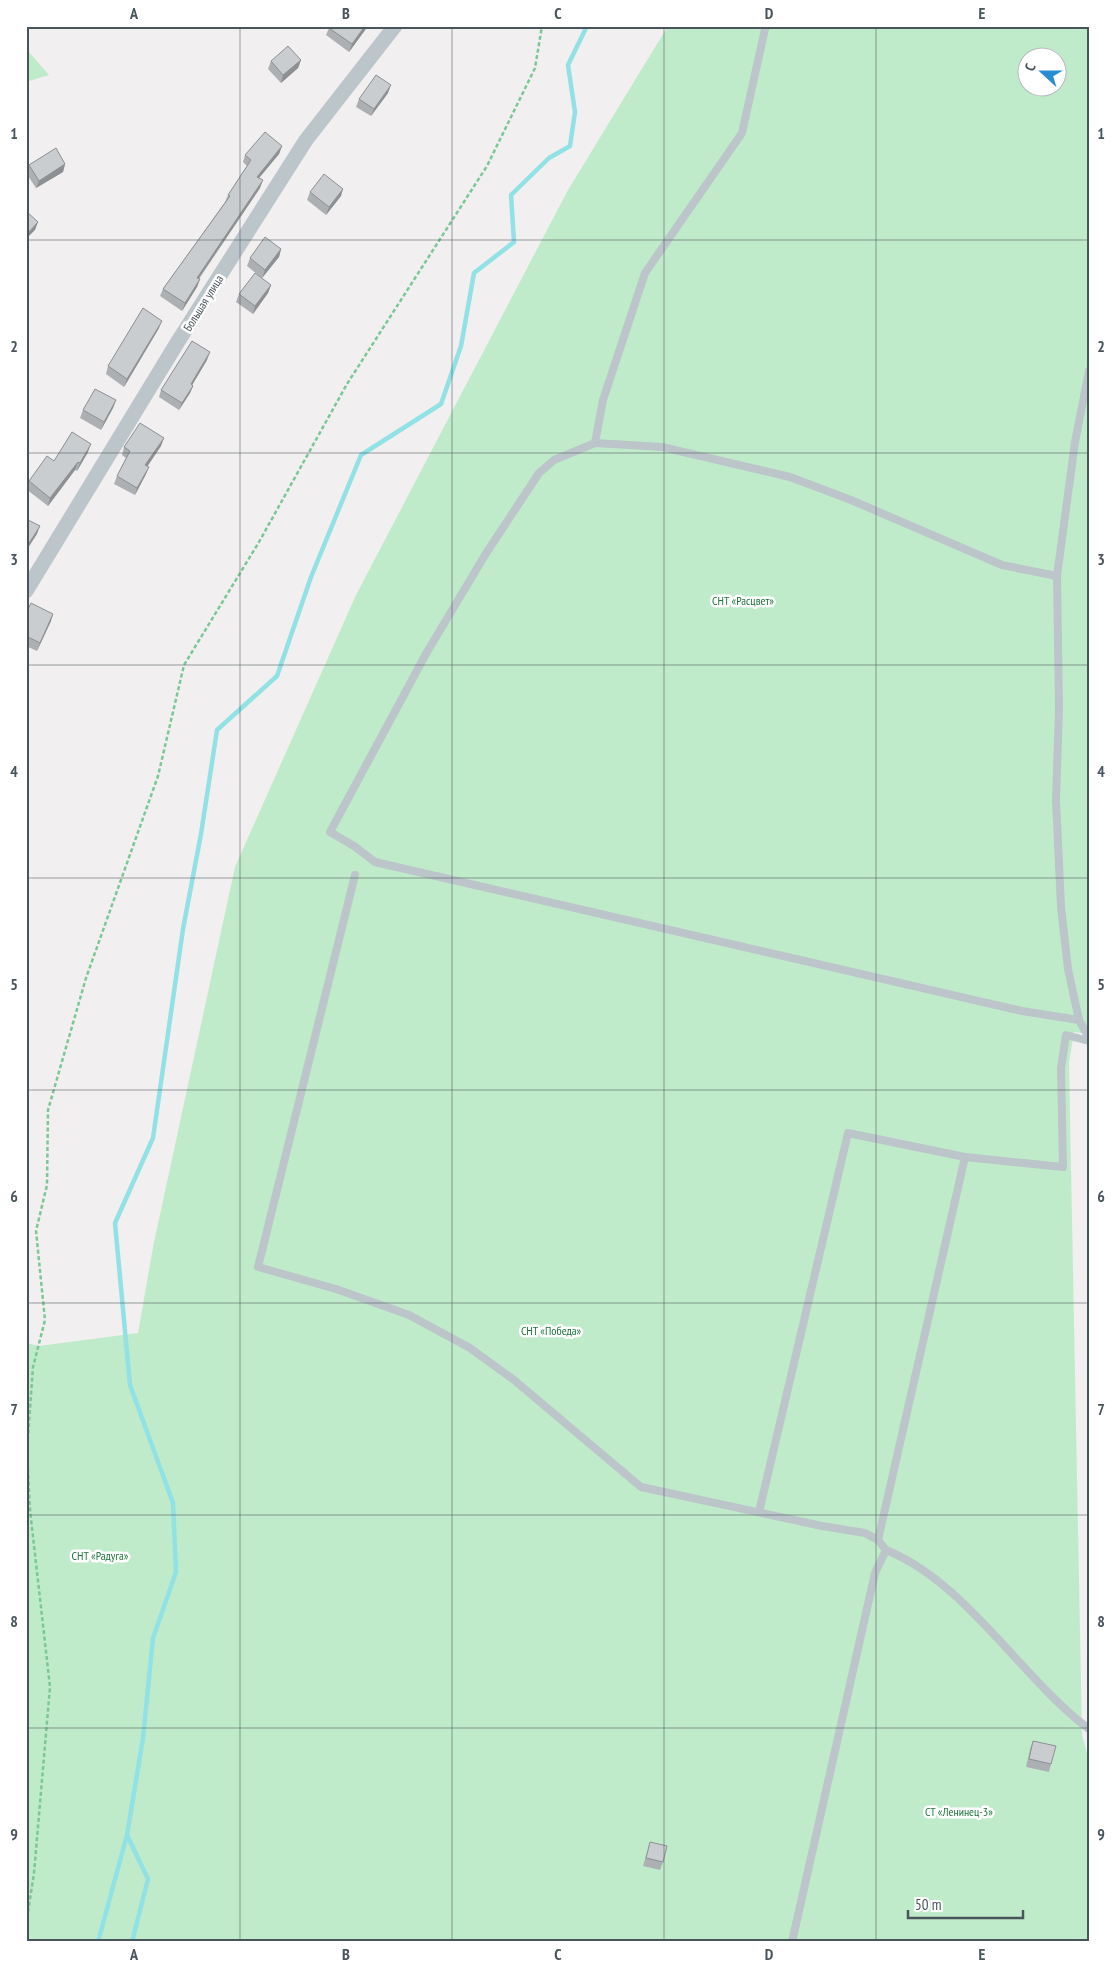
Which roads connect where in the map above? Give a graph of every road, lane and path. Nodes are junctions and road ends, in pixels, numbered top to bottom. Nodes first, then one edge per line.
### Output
1 (395, 26) edge
2 (542, 26) edge
3 (765, 29) dead end
4 (1089, 371) edge
5 (595, 443) junction
6 (1057, 576) junction
7 (26, 591) edge
8 (355, 875) dead end
9 (1079, 1020) junction
10 (1089, 1039) edge
11 (965, 1157) junction
12 (759, 1512) junction
13 (878, 1540) junction
14 (886, 1550) junction
15 (1089, 1729) edge
16 (26, 1925) edge
17 (792, 1942) edge

1 - 7 street, Большая улица
2 - 16 path
3 - 5 lane
4 - 6 lane
5 - 6 lane
5 - 9 lane
6 - 9 lane
8 - 12 lane
9 - 10 lane
10 - 11 lane
11 - 12 lane
11 - 13 lane
12 - 13 lane
13 - 14 lane
14 - 15 lane
14 - 17 lane

